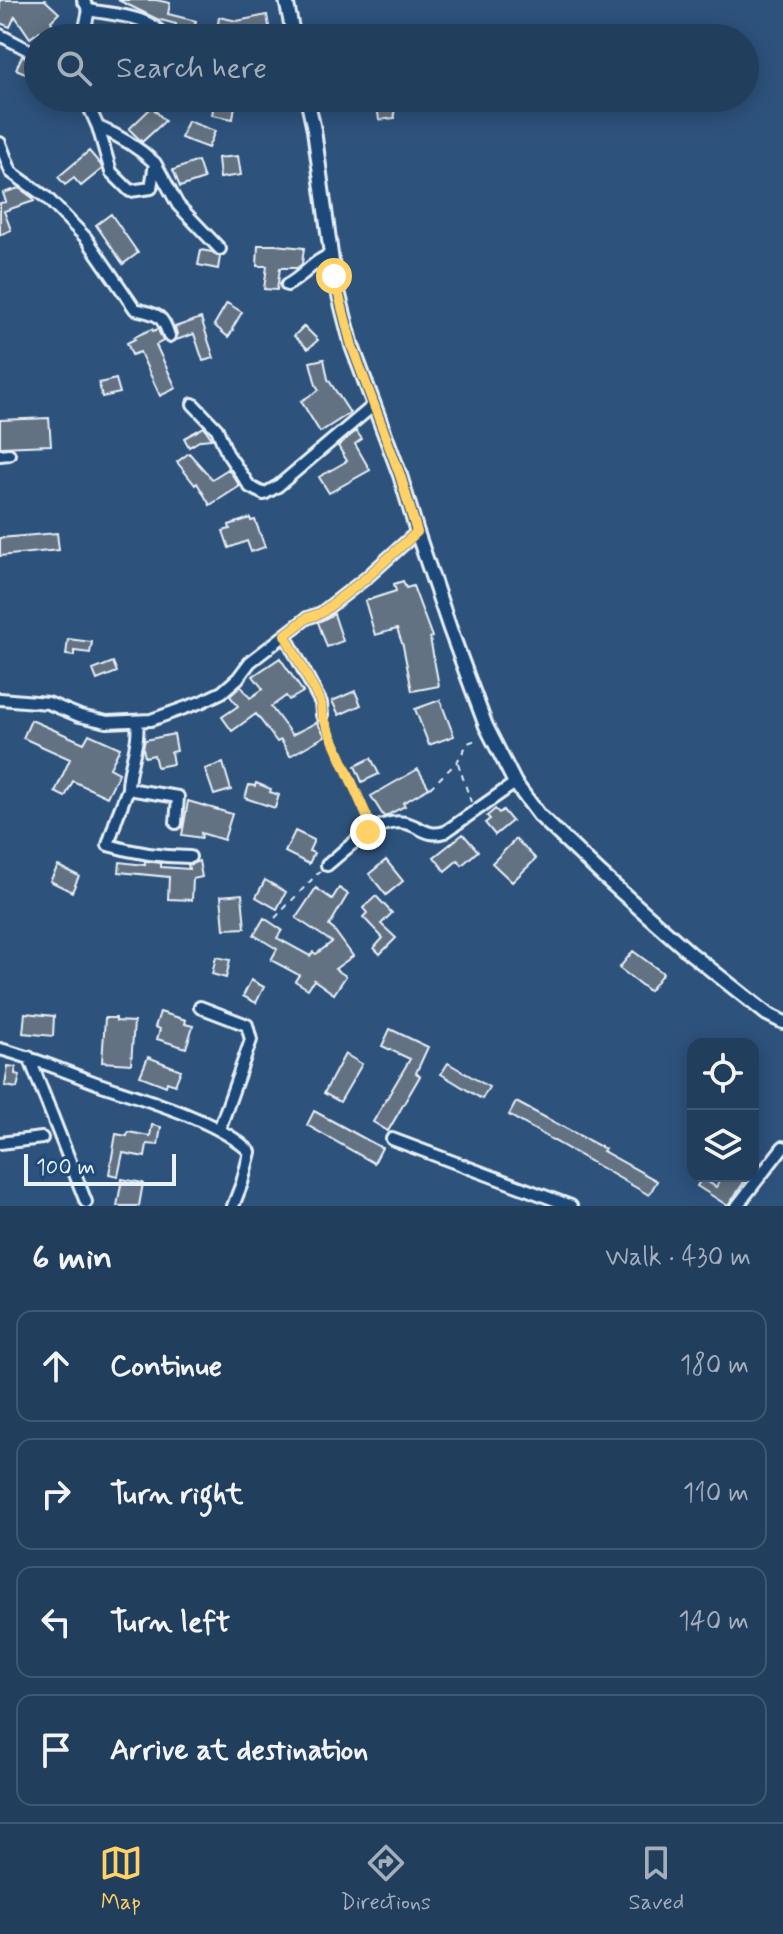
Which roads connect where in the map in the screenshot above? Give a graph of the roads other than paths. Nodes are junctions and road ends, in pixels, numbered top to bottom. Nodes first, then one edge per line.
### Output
1 (83, 0) edge
2 (286, 0) edge
3 (89, 10) junction
4 (86, 24) edge
5 (146, 24) edge
6 (291, 24) edge
7 (0, 35) edge
8 (12, 41) junction
9 (0, 43) edge
10 (24, 47) edge
11 (91, 112) edge
12 (310, 112) edge
13 (98, 127) junction
14 (0, 143) edge
15 (155, 163) junction
16 (220, 249) dead end
17 (331, 255) junction
18 (287, 285) dead end
19 (169, 336) dead end
20 (193, 404) dead end
21 (374, 405) junction
22 (417, 532) junction
23 (285, 635) junction
24 (0, 699) edge
25 (322, 715) road end
26 (137, 721) junction
27 (515, 783) junction
28 (128, 789) junction
29 (176, 823) dead end
30 (190, 857) dead end
31 (327, 865) road end
32 (200, 1007) dead end
33 (783, 1022) edge
34 (0, 1049) edge
35 (29, 1057) junction
36 (219, 1130) junction
37 (42, 1138) dead end
38 (392, 1139) dead end
39 (0, 1143) edge
40 (783, 1147) edge
41 (86, 1202) dead end
42 (233, 1206) edge
43 (571, 1206) edge
44 (737, 1206) edge

1 - 3 street
2 - 6 street
3 - 4 street
3 - 5 street
7 - 8 street
8 - 9 street
8 - 10 street
11 - 13 street
12 - 17 street
13 - 15 street
13 - 15 street
14 - 19 street
15 - 16 street
17 - 18 street
17 - 21 street
20 - 21 street
21 - 22 street
22 - 23 street
22 - 27 street
23 - 25 street
23 - 26 street
24 - 26 street
26 - 28 street
27 - 31 street
27 - 33 street
28 - 29 street
28 - 30 street
32 - 36 street
34 - 35 street
35 - 36 street
35 - 41 street
36 - 42 street
37 - 39 street
38 - 43 street
40 - 44 street

